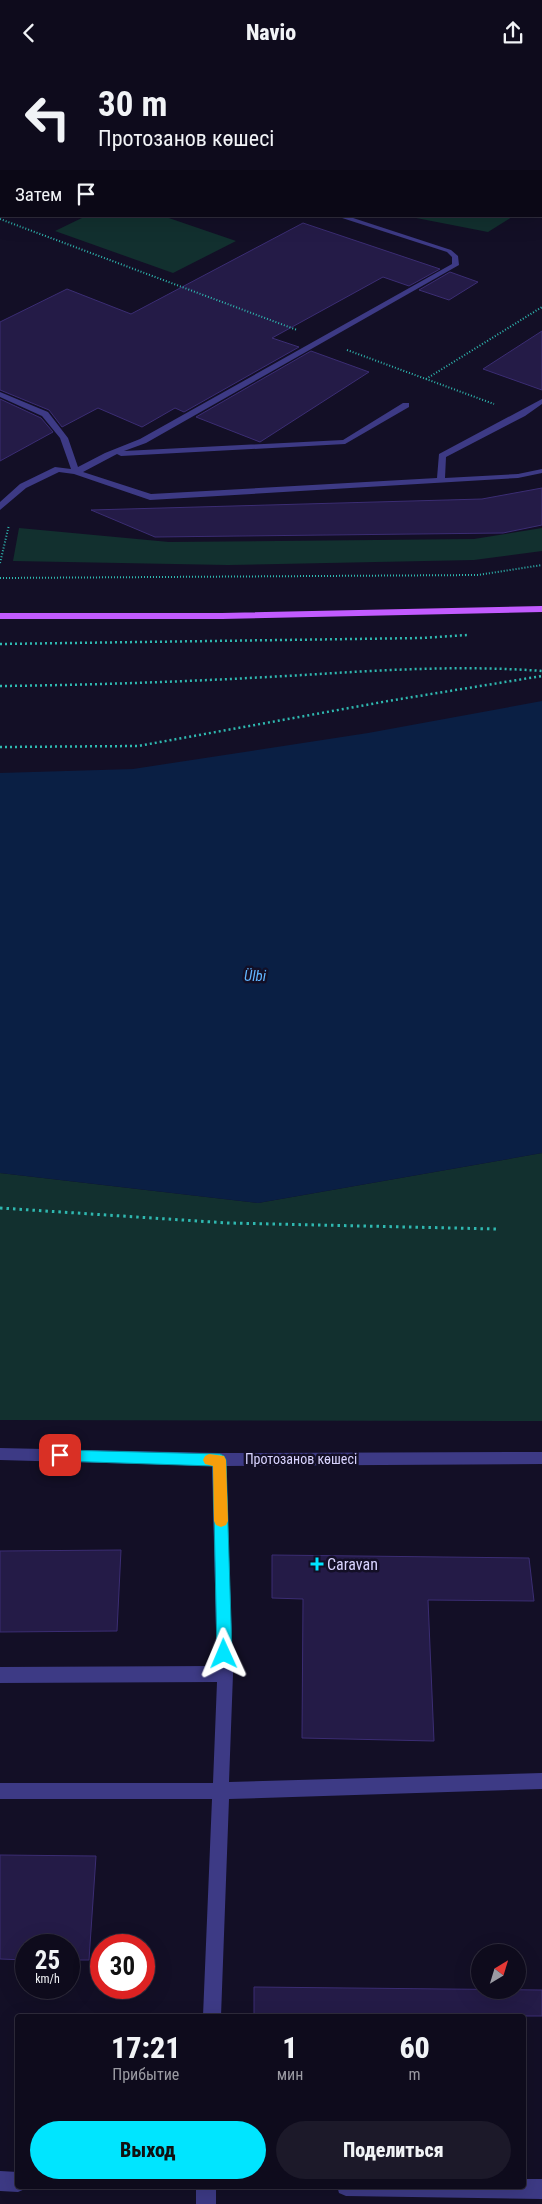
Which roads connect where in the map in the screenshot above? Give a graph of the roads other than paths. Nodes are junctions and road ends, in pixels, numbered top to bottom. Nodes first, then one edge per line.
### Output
1 (342, 217) edge
2 (0, 394) edge
3 (542, 401) edge
4 (406, 405) dead end
5 (108, 455) junction
6 (542, 471) edge
7 (76, 472) junction
8 (441, 481) junction
9 (0, 507) edge
10 (542, 609) edge
11 (0, 617) edge
12 (0, 1454) edge
13 (542, 1458) edge
14 (220, 1460) junction
15 (225, 1674) junction
16 (0, 1675) edge
17 (542, 1781) edge
18 (0, 1791) edge
19 (220, 1791) junction
20 (212, 2014) edge
21 (0, 2181) edge
22 (15, 2182) edge
23 (206, 2189) edge
24 (526, 2189) edge
25 (542, 2189) edge
26 (206, 2204) edge

1 - 5 street
2 - 7 street
3 - 8 street
4 - 5 street
5 - 7 street
6 - 8 street
7 - 8 street
7 - 9 street
10 - 11 main road
12 - 14 street, Протозанов көшесі
13 - 14 street, Протозанов көшесі
14 - 15 street
15 - 16 street
15 - 19 street
17 - 19 street
18 - 19 street
19 - 20 street
21 - 22 street
23 - 26 street
24 - 25 street

